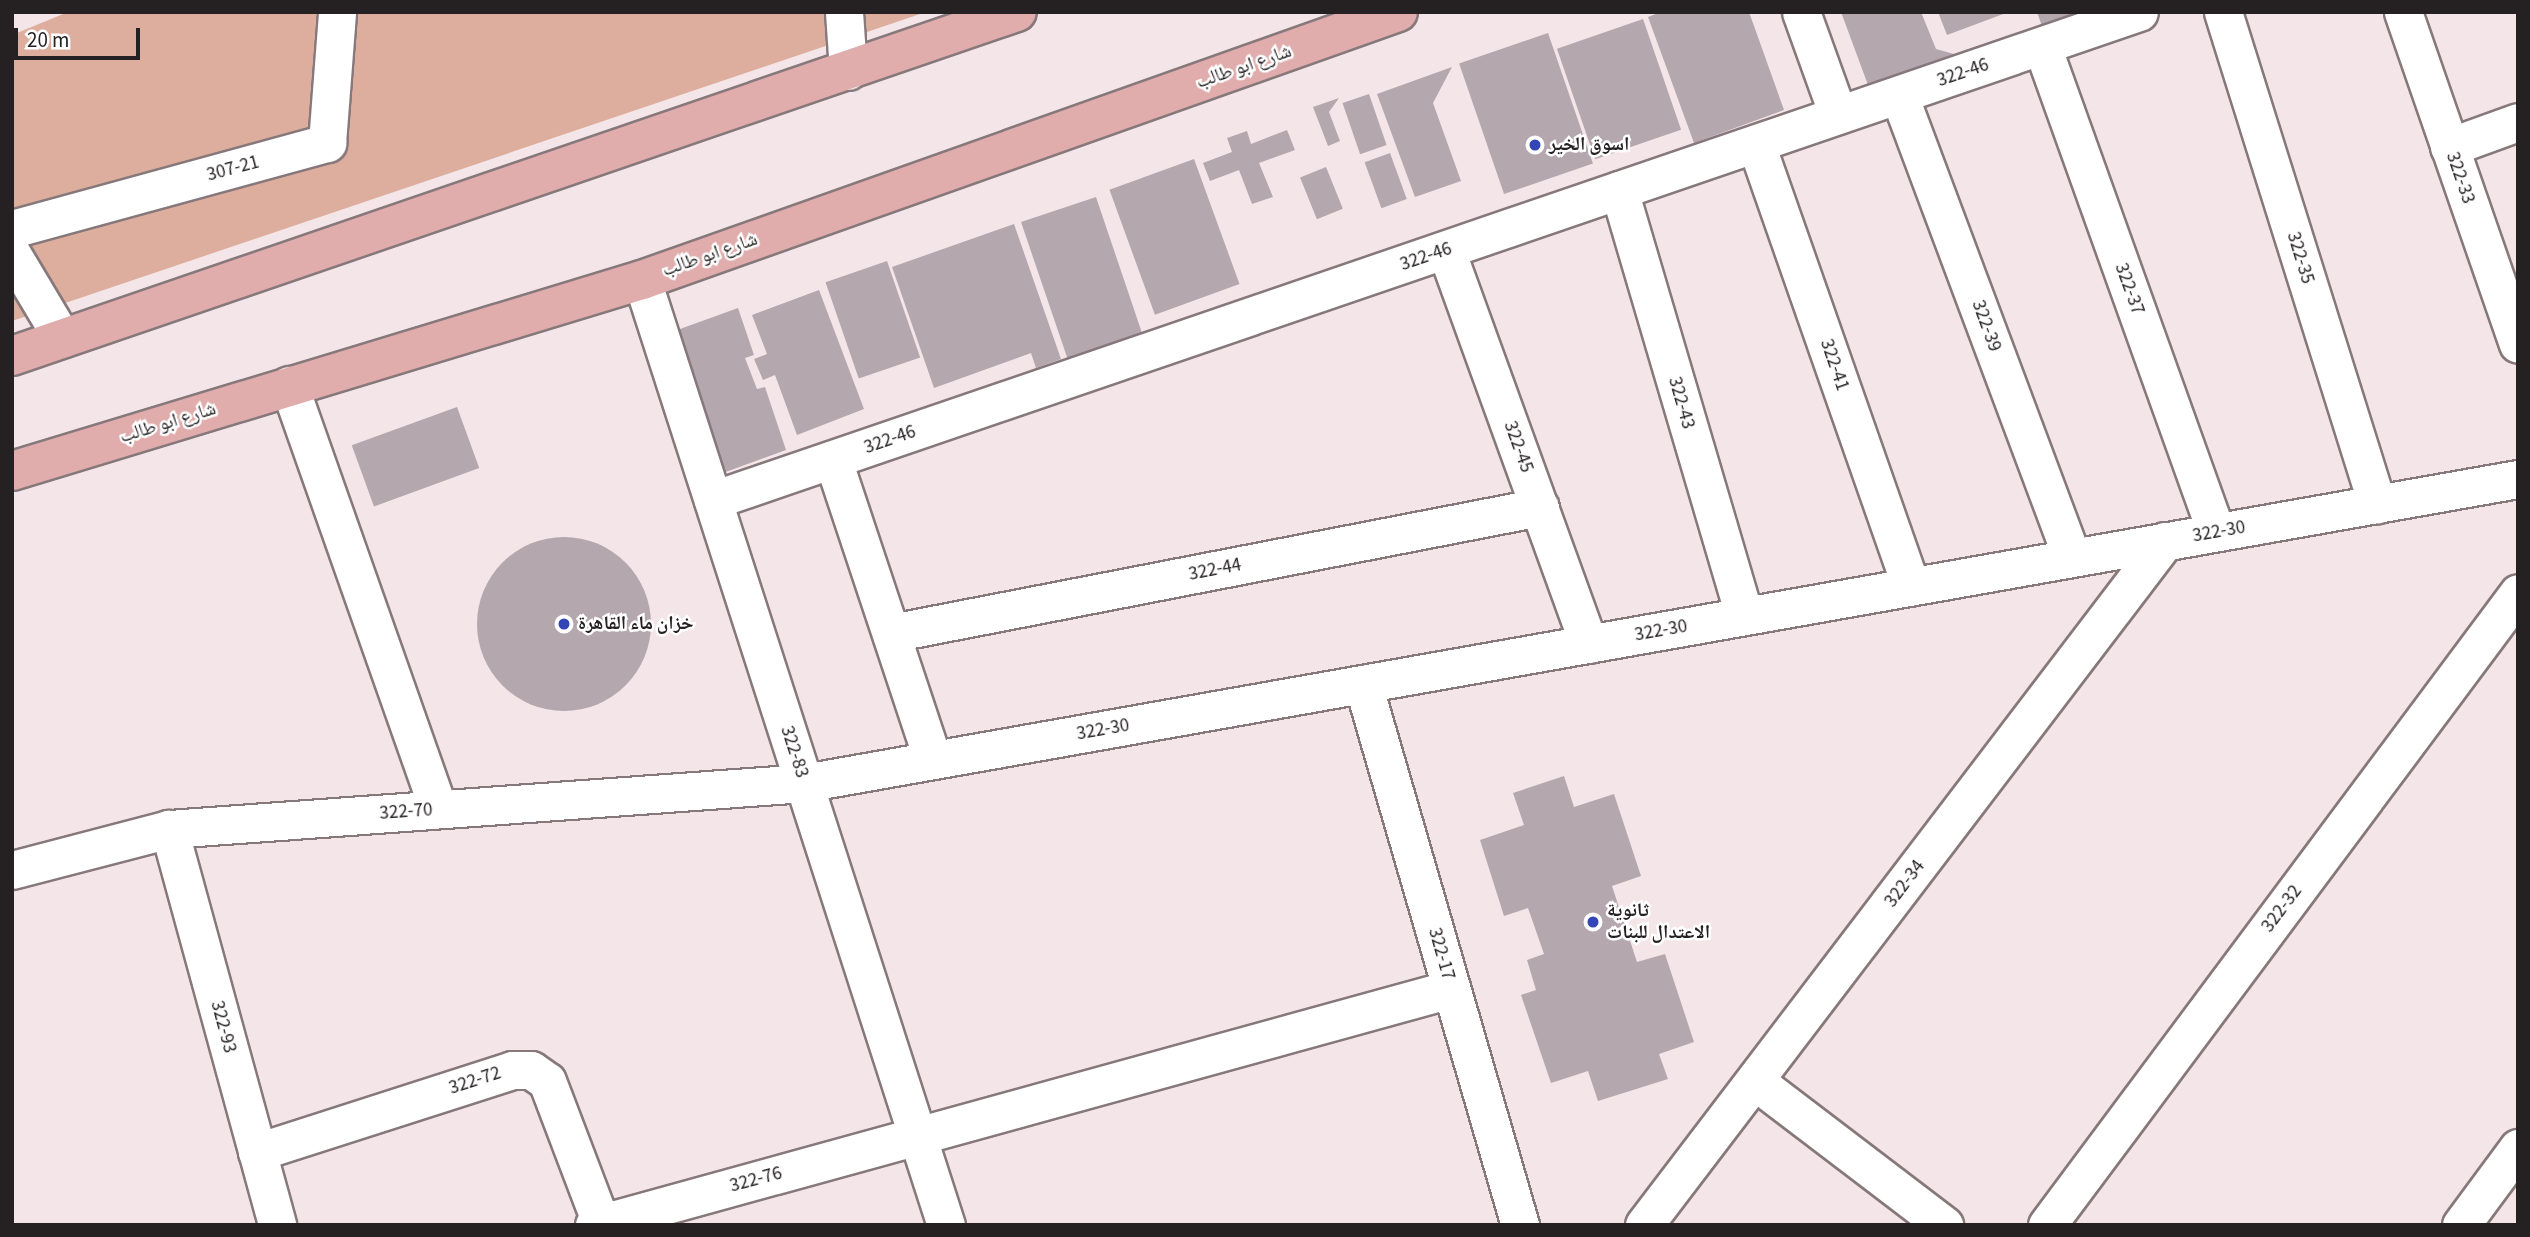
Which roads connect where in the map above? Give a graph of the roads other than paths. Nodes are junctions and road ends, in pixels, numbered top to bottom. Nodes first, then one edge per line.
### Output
1 (337, 12) edge
2 (844, 12) edge
3 (1017, 12) edge
4 (1398, 12) edge
5 (1801, 12) edge
6 (2139, 12) edge
7 (2223, 12) edge
8 (2403, 12) edge
9 (2042, 46) junction
10 (848, 71) junction
11 (1899, 94) junction
12 (1838, 115) junction
13 (2518, 122) edge
14 (1756, 144) junction
15 (2449, 146) junction
16 (1619, 190) junction
17 (12, 229) edge
18 (1446, 250) junction
19 (12, 254) edge
20 (642, 279) junction
21 (62, 338) junction
22 (2518, 344) edge
23 (12, 356) edge
24 (289, 385) junction
25 (833, 460) junction
26 (12, 471) edge
27 (2518, 479) edge
28 (713, 500) junction
29 (2377, 504) junction
30 (1540, 507) junction
31 (2216, 532) junction
32 (2165, 541) junction
33 (2072, 558) junction
34 (1912, 587) junction
35 (2518, 593) edge
36 (1744, 616) junction
37 (891, 633) junction
38 (1590, 644) junction
39 (1363, 684) junction
40 (933, 761) junction
41 (804, 783) junction
42 (438, 809) junction
43 (169, 829) junction
44 (12, 870) edge
45 (1451, 989) junction
46 (1755, 1081) junction
47 (917, 1136) junction
48 (2518, 1148) edge
49 (257, 1152) junction
50 (598, 1224) edge
51 (277, 1225) edge
52 (946, 1225) edge
53 (1520, 1225) edge
54 (1644, 1225) edge
55 (1944, 1225) edge
56 (2047, 1225) edge
57 (2461, 1225) edge

1 - 17 street, 307-21
2 - 10 street
3 - 10 main road
4 - 20 main road, شارع ابو طالب
5 - 12 street
6 - 9 street, 322-46
7 - 29 street, 322-35
8 - 15 street, 322-33
9 - 11 street, 322-46
9 - 31 street, 322-37
10 - 21 main road
11 - 12 street, 322-46
11 - 33 street, 322-39
12 - 14 street, 322-46
13 - 15 street
14 - 16 street, 322-46
14 - 34 street, 322-41
15 - 22 street, 322-33
16 - 18 street, 322-46
16 - 36 street, 322-43
18 - 25 street, 322-46
18 - 30 street, 322-45
19 - 21 street
20 - 24 main road, شارع ابو طالب
20 - 28 street, 322-83
21 - 23 main road
24 - 26 main road, شارع ابو طالب
24 - 42 street
25 - 28 street, 322-46
25 - 37 street
27 - 29 street, 322-30
28 - 41 street, 322-83
29 - 31 street, 322-30
30 - 37 street, 322-44
30 - 38 street, 322-45
31 - 32 street, 322-30
32 - 33 street, 322-30
32 - 46 street, 322-34
33 - 34 street, 322-30
34 - 36 street, 322-30
35 - 56 street, 322-32
36 - 38 street, 322-30
37 - 40 street
38 - 39 street, 322-30
39 - 40 street, 322-30
39 - 45 street, 322-17
40 - 41 street, 322-30
41 - 42 street, 322-70
41 - 47 street, 322-83
42 - 43 street, 322-70
43 - 44 street, 322-70
43 - 49 street, 322-93
45 - 47 street, 322-76
45 - 53 street, 322-17
46 - 54 street, 322-34
46 - 55 street
47 - 50 street, 322-76
47 - 52 street, 322-83
48 - 57 street
49 - 50 street, 322-72
49 - 51 street, 322-93

